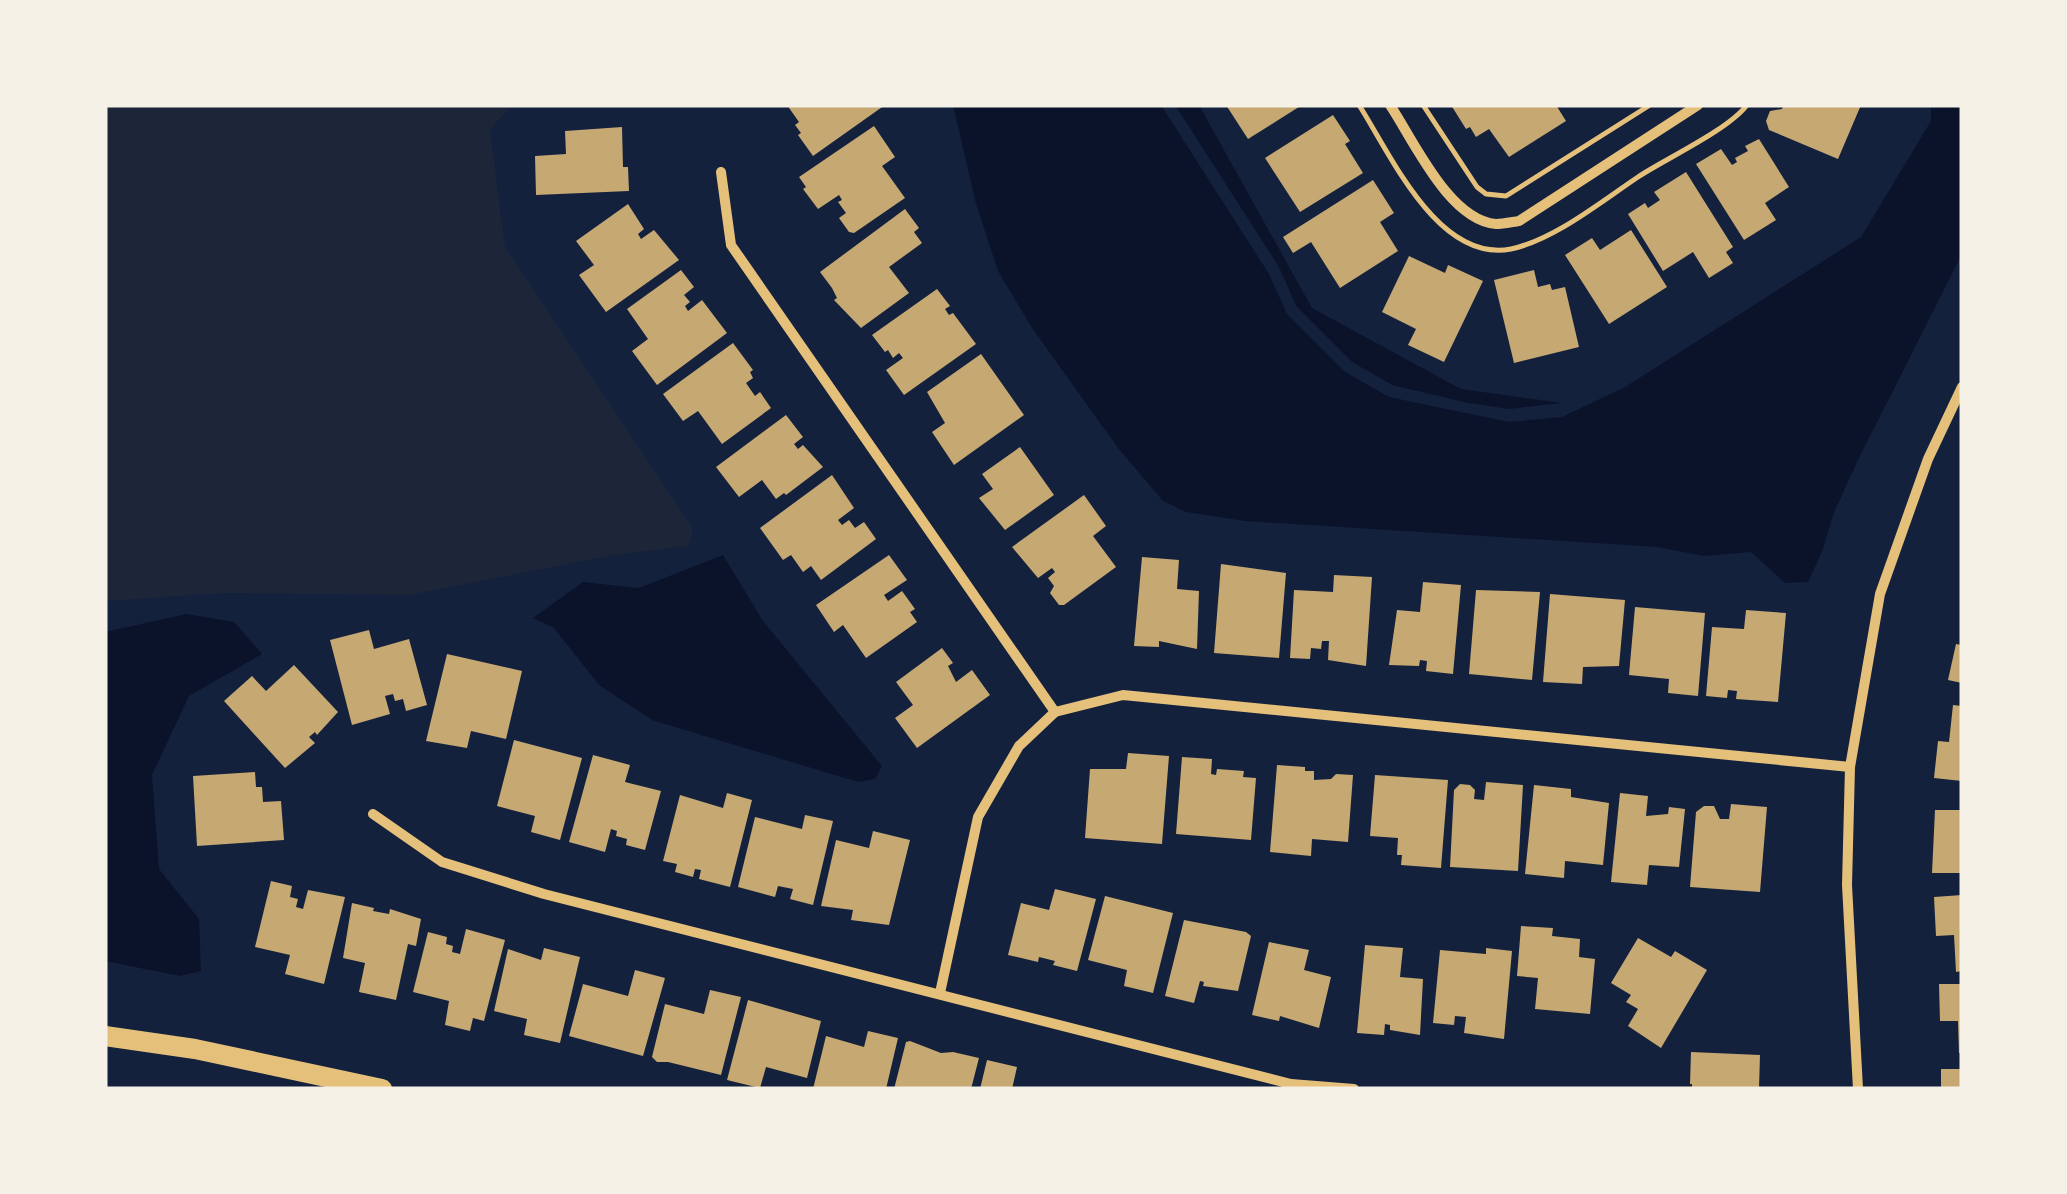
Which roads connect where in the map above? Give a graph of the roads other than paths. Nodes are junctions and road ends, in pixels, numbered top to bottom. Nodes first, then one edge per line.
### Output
1 (1390, 105) edge
2 (1698, 105) edge
3 (721, 172) dead end
4 (1962, 387) edge
5 (1055, 712) junction
6 (1850, 768) junction
7 (373, 814) dead end
8 (940, 993) junction
9 (105, 1036) edge
10 (1857, 1087) edge
11 (382, 1089) edge
12 (1354, 1089) edge

1 - 2 street
3 - 5 street
4 - 6 street
5 - 6 street
5 - 8 street
6 - 10 street
7 - 8 street
8 - 12 street
9 - 11 main road

